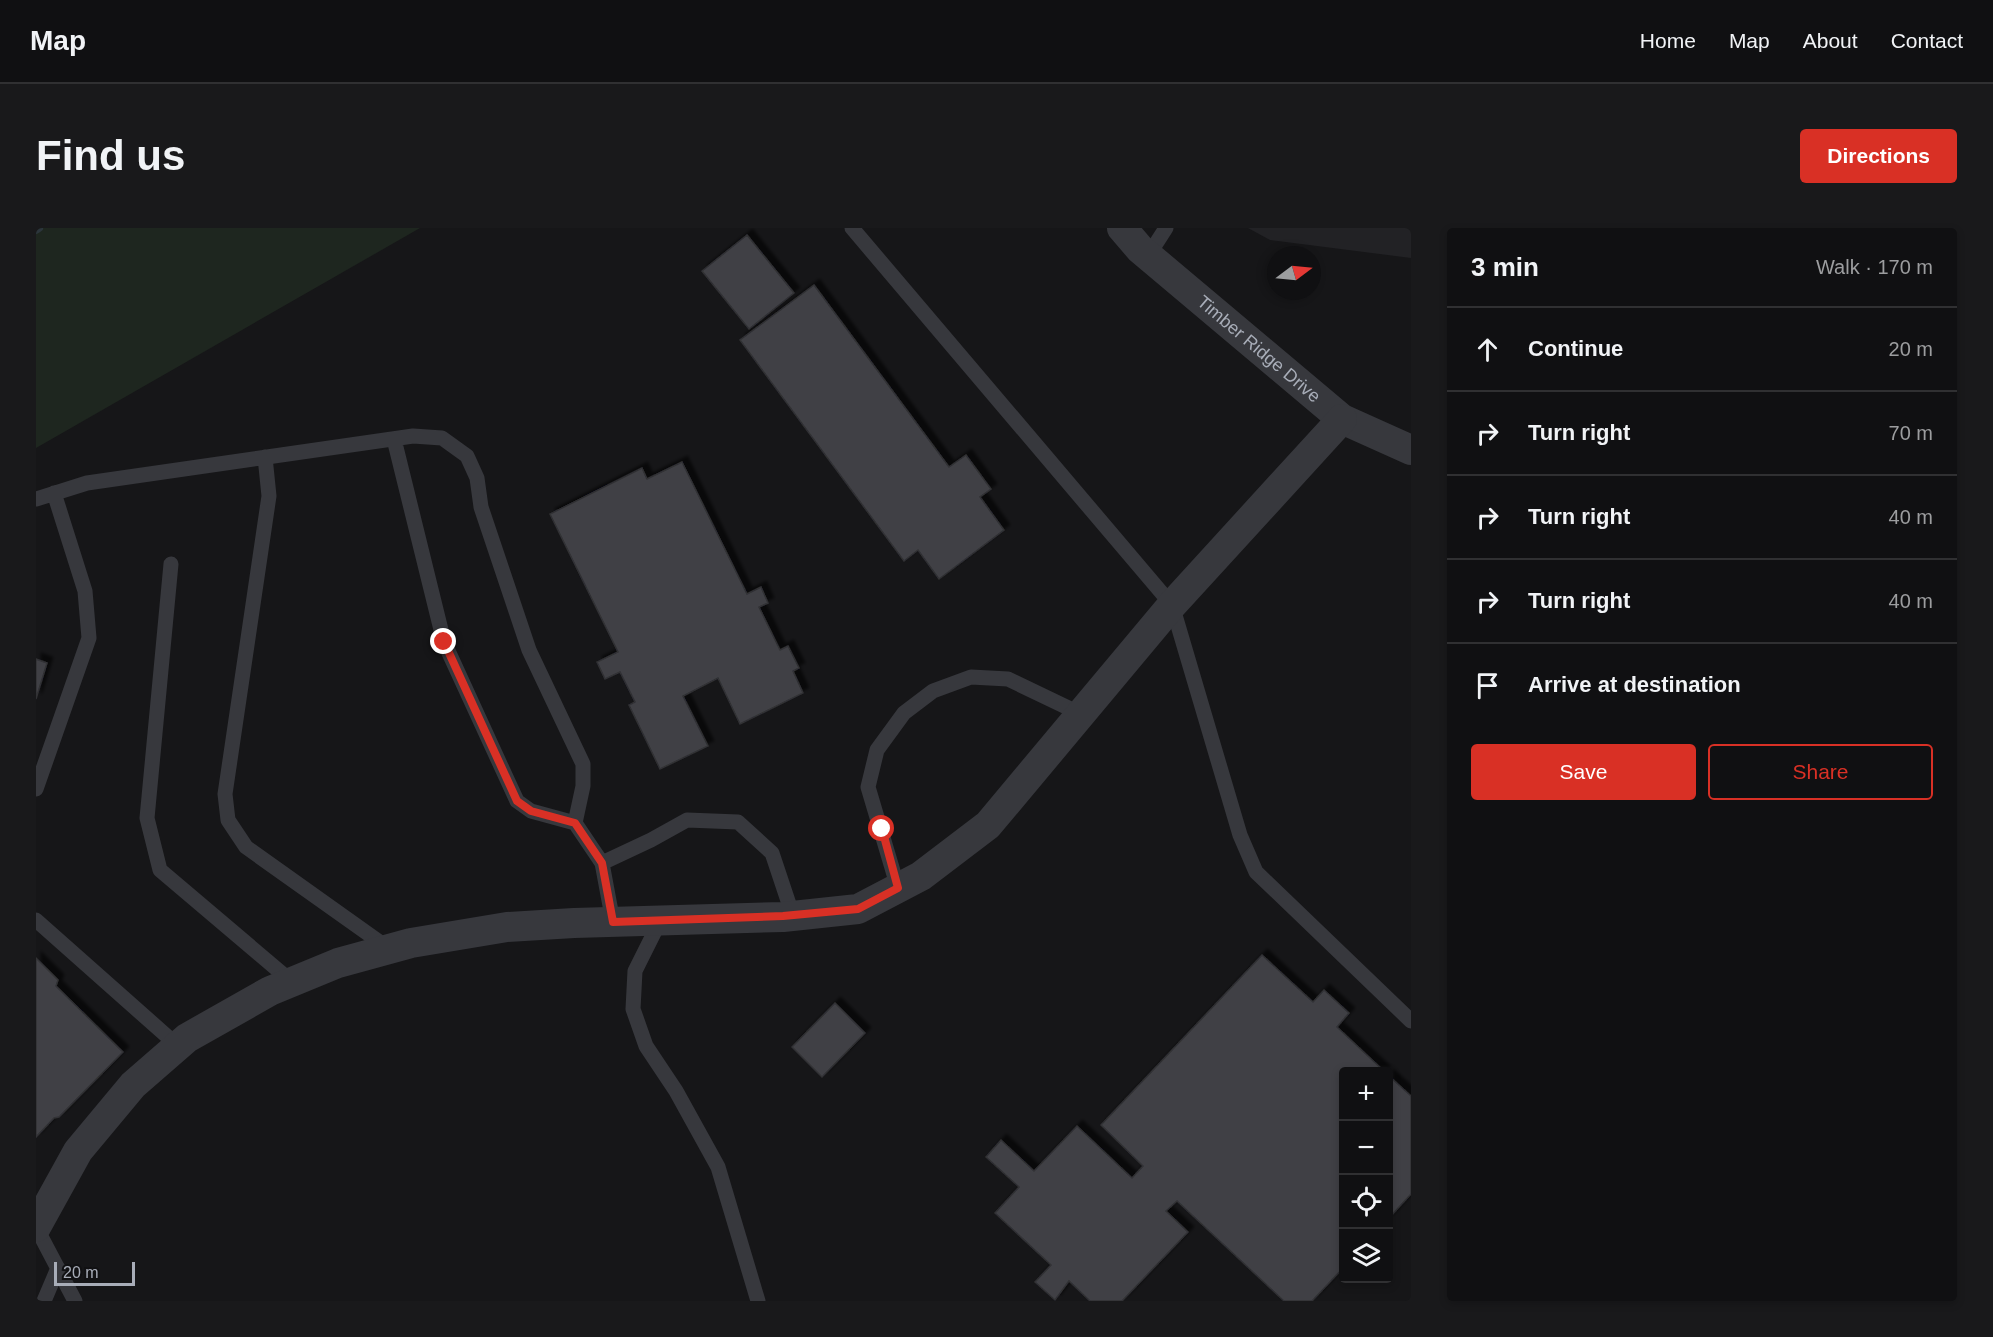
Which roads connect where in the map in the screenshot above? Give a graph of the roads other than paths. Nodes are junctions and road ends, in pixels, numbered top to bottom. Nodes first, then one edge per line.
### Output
1 (1122, 228) edge
2 (1166, 228) edge
3 (852, 229) edge
4 (1148, 256) junction
5 (1342, 419) junction
6 (394, 439) junction
7 (1411, 450) edge
8 (265, 457) junction
9 (54, 493) junction
10 (36, 499) edge
11 (171, 564) dead end
12 (1172, 605) junction
13 (1081, 714) junction
14 (36, 789) edge
15 (575, 823) junction
16 (602, 863) junction
17 (898, 888) junction
18 (793, 915) junction
19 (36, 920) edge
20 (660, 921) junction
21 (613, 922) junction
22 (389, 949) junction
23 (292, 982) junction
24 (1411, 1021) edge
25 (178, 1046) junction
26 (36, 1227) edge
27 (58, 1268) junction
28 (44, 1301) edge
29 (75, 1301) edge
30 (758, 1301) edge

1 - 4 street, Timber Ridge Drive
2 - 4 lane
3 - 12 lane
4 - 5 street, Timber Ridge Drive
5 - 7 street, Timber Ridge Drive
5 - 12 street
6 - 8 lane
6 - 15 lane
6 - 15 lane
8 - 9 lane
8 - 22 lane
9 - 10 lane
9 - 14 lane
11 - 23 lane
12 - 13 street
12 - 24 lane
13 - 17 street
13 - 17 lane
15 - 16 lane
16 - 18 lane
16 - 21 lane
17 - 18 street
18 - 20 street
19 - 25 lane
20 - 21 street
20 - 30 lane
21 - 22 street
22 - 23 street
23 - 25 street
25 - 26 street
26 - 27 lane
27 - 28 lane
27 - 29 lane

